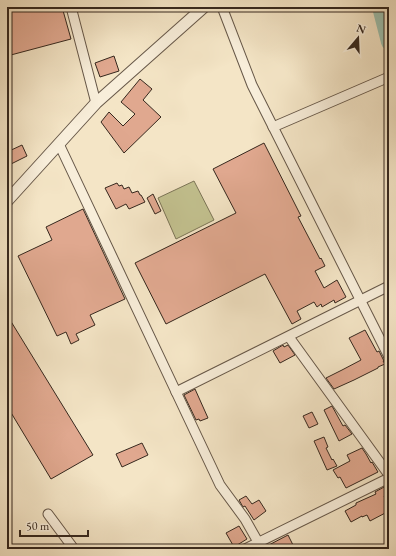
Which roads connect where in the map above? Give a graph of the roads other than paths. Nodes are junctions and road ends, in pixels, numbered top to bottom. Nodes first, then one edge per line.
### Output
1 (70, 7) edge
2 (204, 7) edge
3 (222, 7) edge
4 (389, 77) edge
5 (96, 103) junction
6 (273, 127) junction
7 (59, 144) junction
8 (7, 200) edge
9 (389, 286) edge
10 (360, 300) junction
11 (289, 337) junction
12 (389, 357) edge
13 (176, 392) junction
14 (389, 476) edge
15 (48, 514) dead end
16 (260, 545) edge
17 (74, 549) edge
18 (245, 549) edge

1 - 5 street
2 - 5 street
3 - 6 street
4 - 6 street
5 - 7 street
6 - 10 street
7 - 8 street
7 - 13 street
9 - 10 street
10 - 11 street
10 - 12 street
11 - 13 street
11 - 14 street
13 - 16 street
14 - 16 street
15 - 17 street
16 - 18 street

